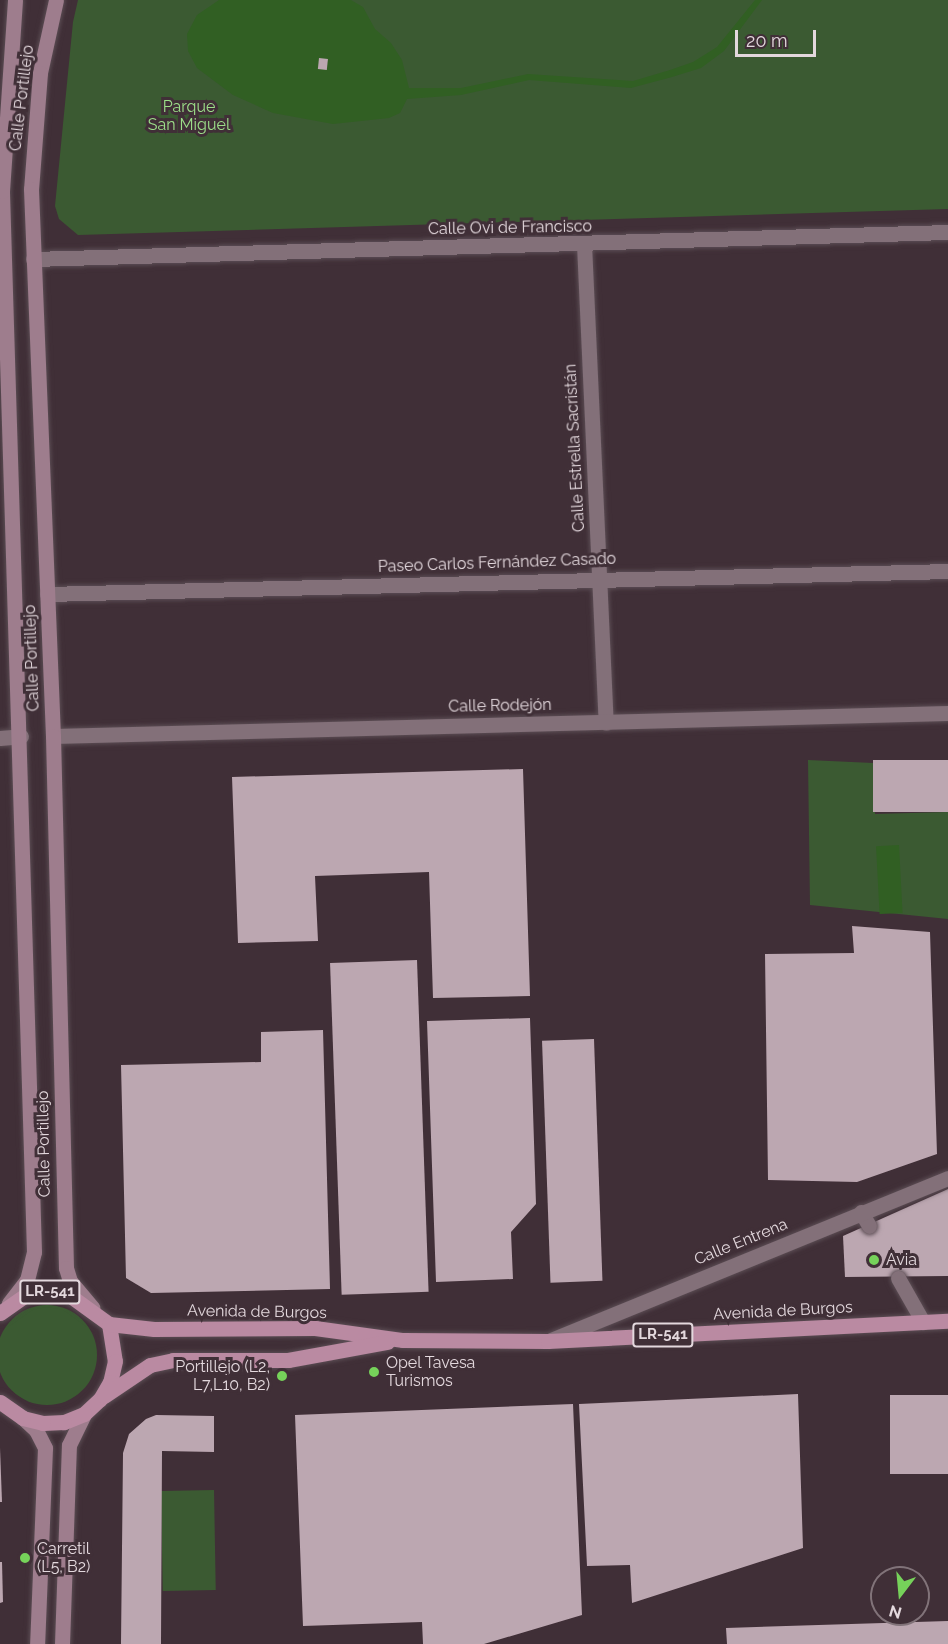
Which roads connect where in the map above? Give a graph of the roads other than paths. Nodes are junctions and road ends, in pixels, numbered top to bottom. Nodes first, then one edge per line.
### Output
1 (15, 0) edge
2 (56, 0) edge
3 (948, 232) edge
4 (584, 244) junction
5 (33, 259) junction
6 (6, 538) edge
7 (948, 571) edge
8 (600, 578) junction
9 (47, 594) junction
10 (948, 713) edge
11 (606, 722) junction
12 (21, 736) junction
13 (52, 736) junction
14 (0, 738) edge
15 (948, 1179) edge
16 (898, 1278) dead end
17 (93, 1308) junction
18 (3, 1309) edge
19 (948, 1321) edge
20 (923, 1322) junction
21 (109, 1324) junction
22 (403, 1340) junction
23 (548, 1341) junction
24 (100, 1400) junction
25 (1, 1404) edge
26 (84, 1414) junction
27 (23, 1418) junction
28 (37, 1644) edge
29 (62, 1644) edge

1 - 6 main road, Calle Portillejo
2 - 5 main road, Calle Portillejo
3 - 4 street, Calle Ovi de Francisco
4 - 5 street, Calle Ovi de Francisco
4 - 8 street, Calle Estrella Sacristán
5 - 9 main road, Calle Portillejo
6 - 12 main road, Calle Portillejo
7 - 8 street, Paseo Carlos Fernández Casado
8 - 9 street, Paseo Carlos Fernández Casado
8 - 11 street, Calle Estrella Sacristán
9 - 13 main road, Calle Portillejo
10 - 11 street, Calle Rodejón
11 - 13 street, Calle Rodejón
12 - 14 street
12 - 18 main road, Calle Portillejo
13 - 17 main road, Calle Portillejo
15 - 23 street, Calle Entrena
16 - 20 street
17 - 18 main road, LR-541
17 - 21 main road, LR-541
19 - 20 main road, Avenida de Burgos / LR-541
20 - 23 main road, Avenida de Burgos / LR-541
21 - 22 main road, Avenida de Burgos / LR-541
21 - 24 main road, LR-541
22 - 23 main road, Avenida de Burgos / LR-541
22 - 24 main road, Avenida de Burgos / LR-541
24 - 26 main road, LR-541
25 - 27 main road, LR-541
26 - 27 main road, LR-541
26 - 29 main road
27 - 28 main road

